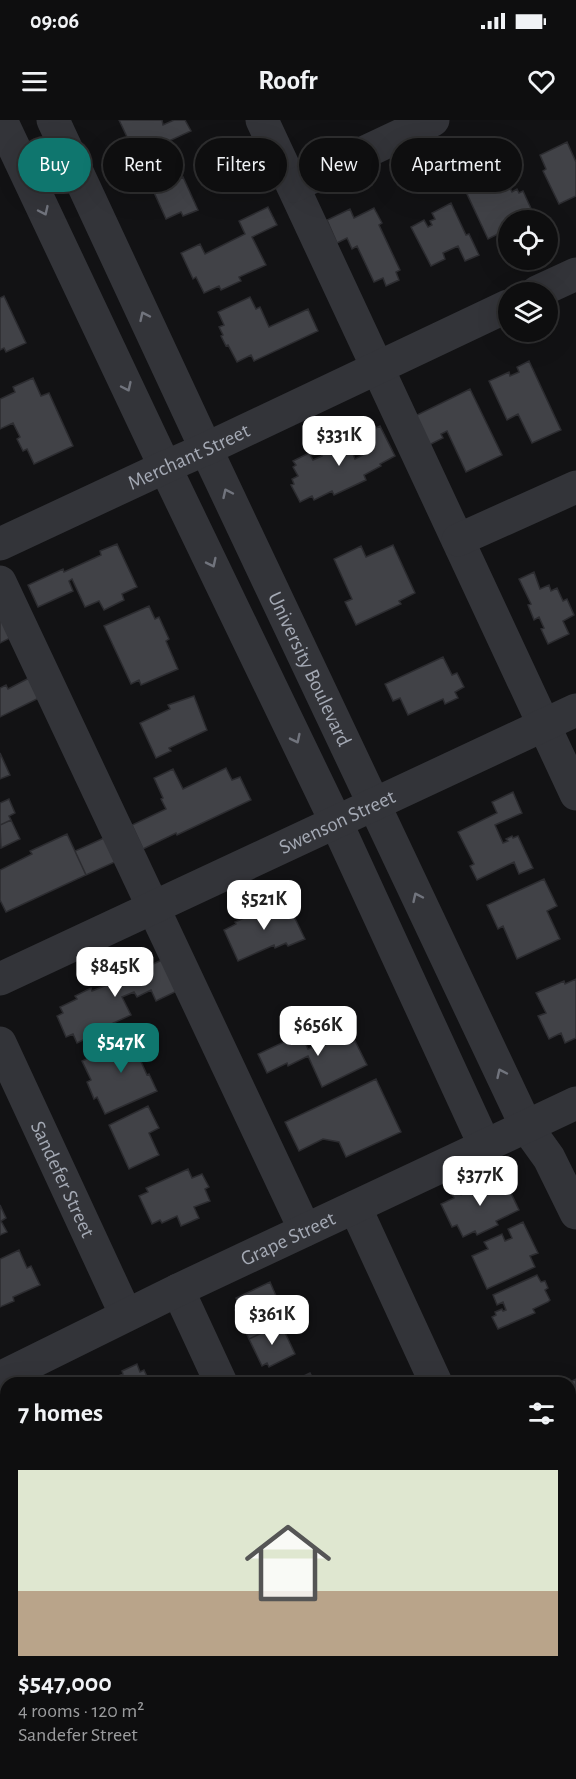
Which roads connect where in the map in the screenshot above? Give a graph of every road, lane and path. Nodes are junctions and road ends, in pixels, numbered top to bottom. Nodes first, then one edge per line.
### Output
1 (1, 120) edge
2 (53, 120) edge
3 (262, 120) edge
4 (433, 120) edge
5 (293, 186) junction
6 (576, 274) edge
7 (558, 282) edge
8 (498, 311) edge
9 (379, 368) junction
10 (206, 449) junction
11 (165, 466) junction
12 (576, 487) edge
13 (458, 540) junction
14 (0, 543) edge
15 (0, 582) edge
16 (576, 710) edge
17 (543, 725) junction
18 (576, 794) edge
19 (373, 805) junction
20 (336, 822) junction
21 (152, 908) junction
22 (0, 979) edge
23 (0, 1043) edge
24 (576, 1102) edge
25 (526, 1126) junction
26 (485, 1146) junction
27 (355, 1207) junction
28 (576, 1213) edge
29 (305, 1230) junction
30 (178, 1290) junction
31 (126, 1315) junction
32 (6, 1377) edge
33 (218, 1377) edge
34 (433, 1377) edge

1 -> 11 street, University Boulevard
10 -> 2 street, University Boulevard
3 - 5 street
4 - 5 street
5 - 9 street
6 - 7 street
8 - 9 street, Merchant Street
9 - 10 street, Merchant Street
9 - 13 street
10 - 11 street, Merchant Street
19 -> 10 street, University Boulevard
11 - 14 street, Merchant Street
11 -> 20 street, University Boulevard
12 - 13 street
13 - 17 street
15 - 21 street
16 - 17 street, Swenson Street
17 - 18 street
17 - 19 street, Swenson Street
19 - 20 street, Swenson Street
25 -> 19 street, University Boulevard
20 - 21 street, Swenson Street
20 - 26 street, University Boulevard
21 - 22 street, Swenson Street
21 - 29 street
23 - 31 street, Sandefer Street
24 - 25 street, Grape Street
25 - 26 street, Grape Street
25 - 28 street, University Boulevard
26 - 27 street, Grape Street
27 - 29 street, Grape Street
27 - 34 street
29 - 30 street, Grape Street
30 - 31 street, Grape Street
30 - 33 street
31 - 32 street, Grape Street

